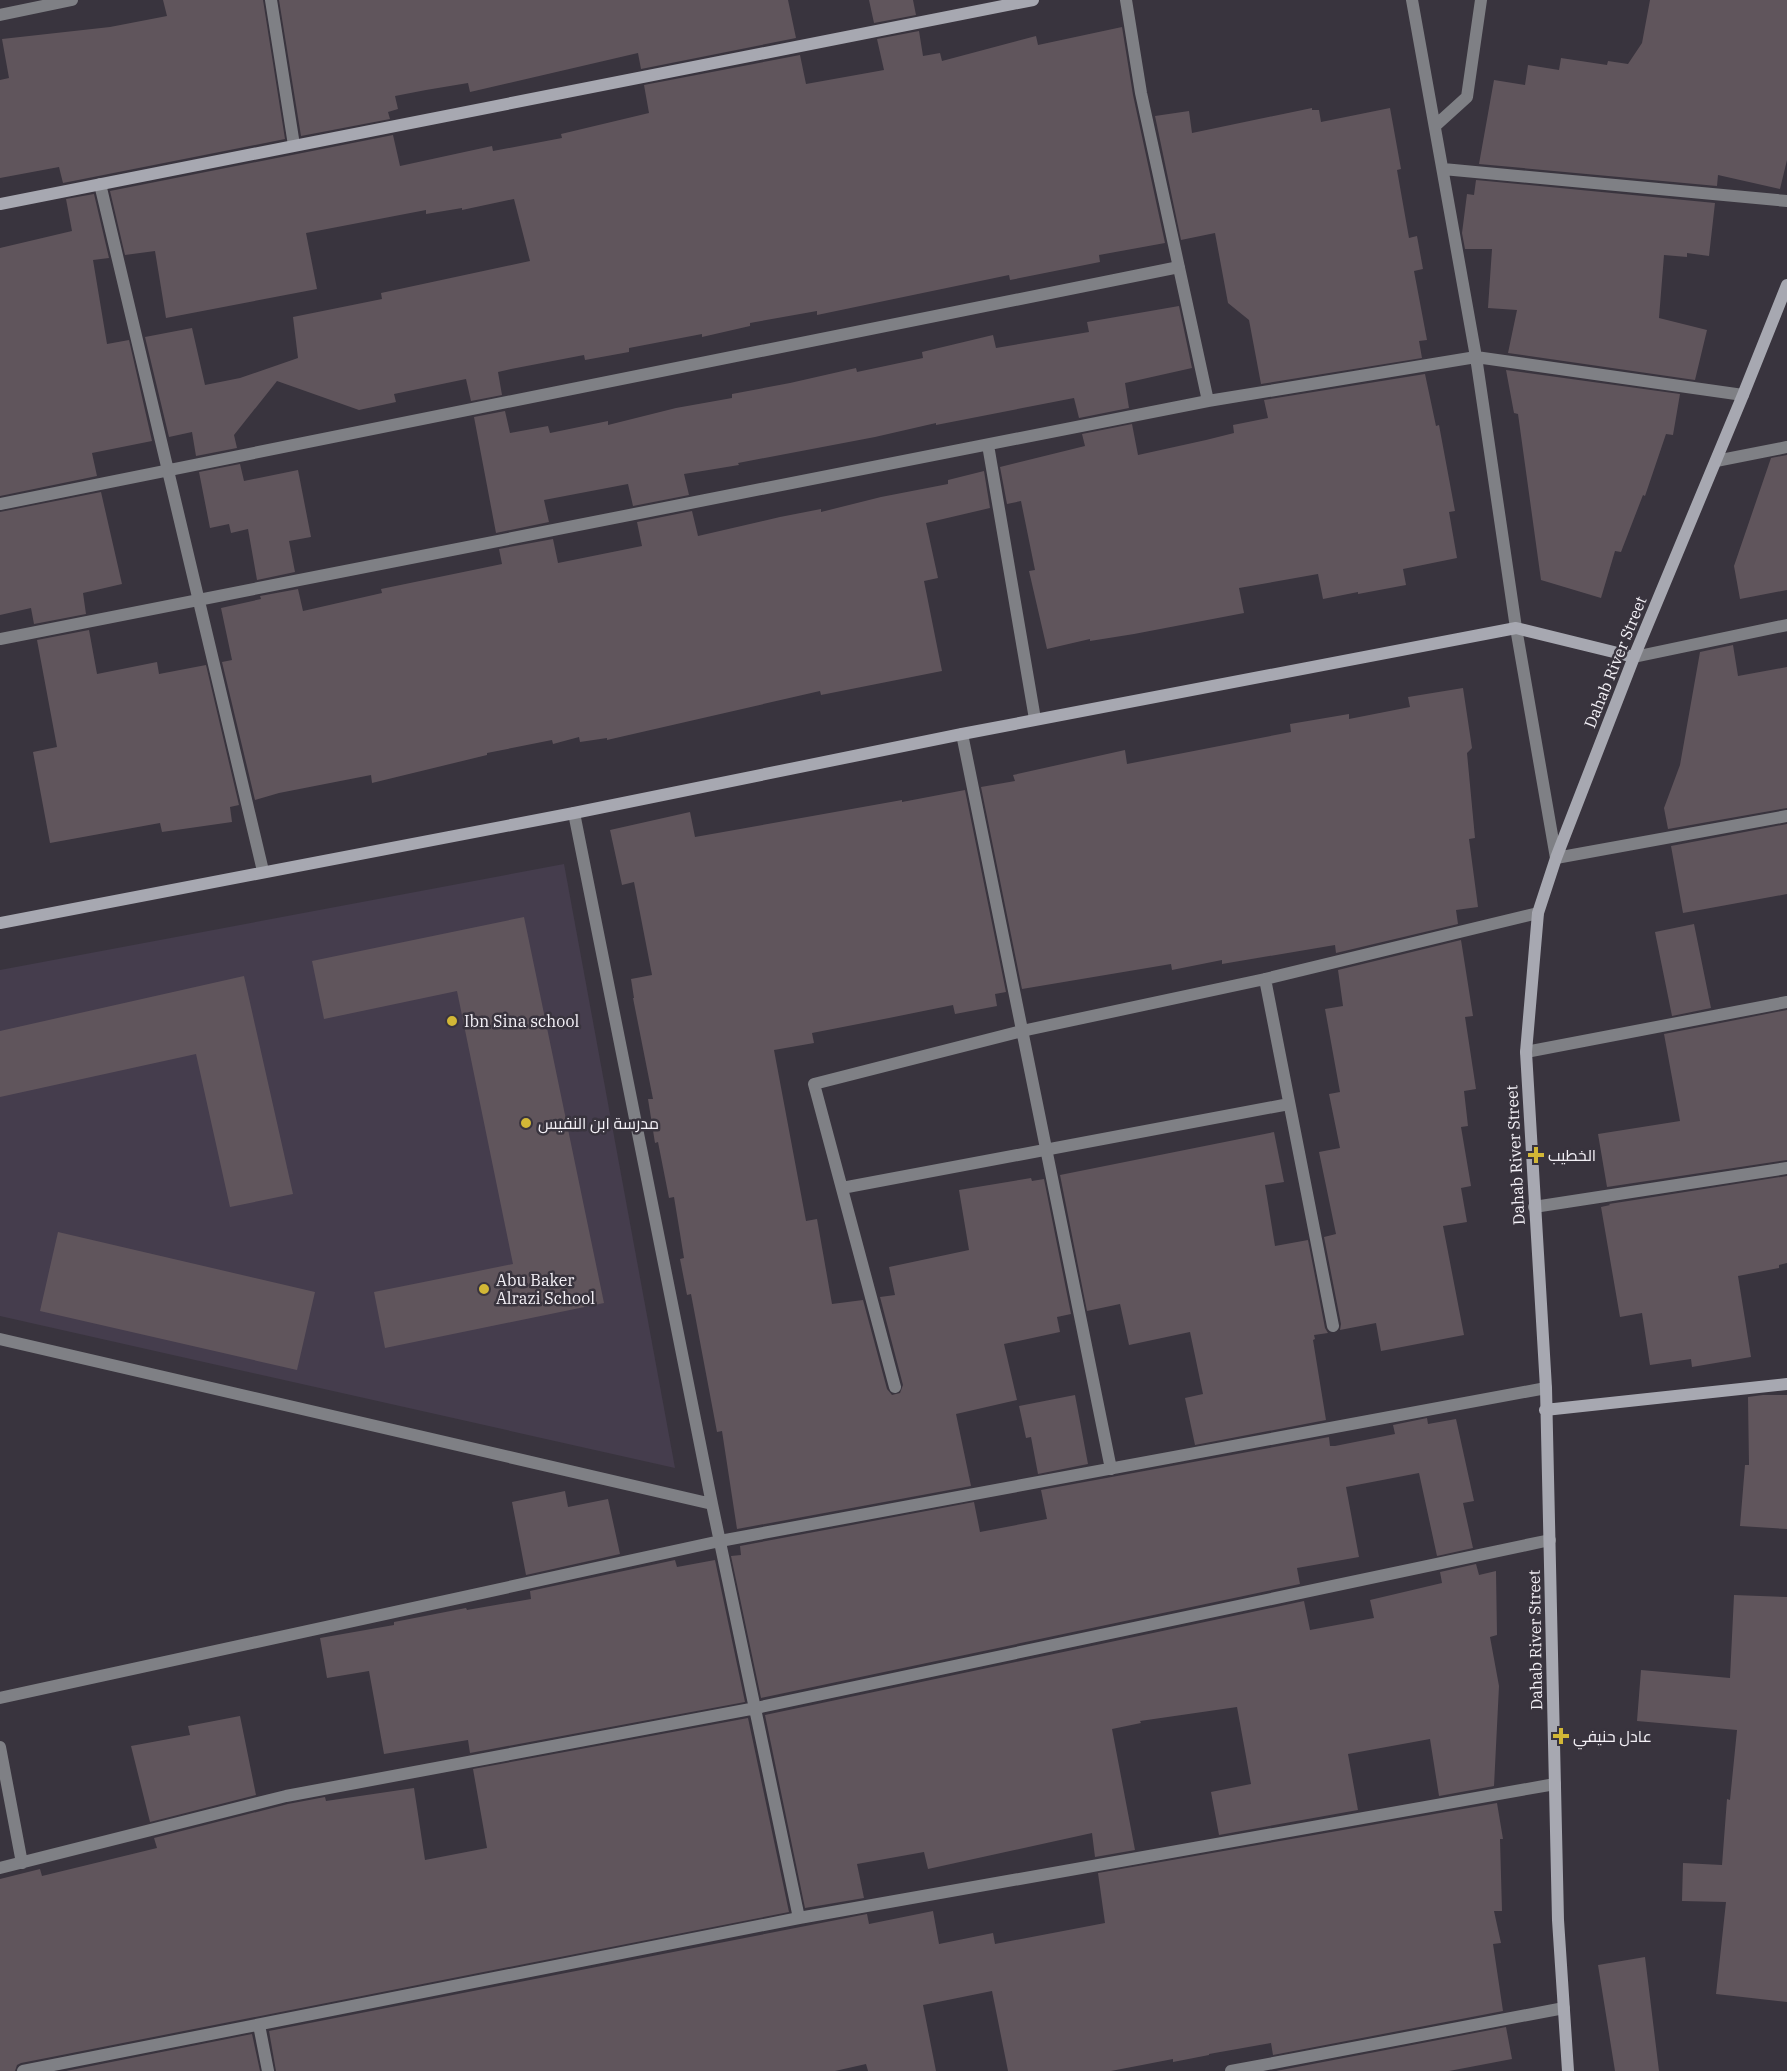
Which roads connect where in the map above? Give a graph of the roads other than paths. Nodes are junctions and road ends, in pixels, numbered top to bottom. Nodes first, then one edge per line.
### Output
1 (72, 0) edge
2 (271, 0) edge
3 (1033, 0) edge
4 (1126, 0) edge
5 (1412, 0) edge
6 (1480, 0) edge
7 (0, 15) edge
8 (1435, 126) junction
9 (294, 145) junction
10 (1443, 169) junction
11 (100, 184) junction
12 (1787, 201) edge
13 (0, 204) edge
14 (1179, 267) junction
15 (1787, 285) edge
16 (1476, 357) junction
17 (1743, 395) junction
18 (1208, 401) junction
19 (988, 445) junction
20 (1787, 447) edge
21 (1716, 461) junction
22 (168, 471) junction
23 (0, 504) edge
24 (199, 600) junction
25 (1787, 625) edge
26 (1516, 628) junction
27 (0, 639) edge
28 (1634, 657) junction
29 (1035, 719) junction
30 (962, 734) junction
31 (574, 813) junction
32 (1787, 816) edge
33 (1556, 858) junction
34 (263, 872) junction
35 (1538, 913) junction
36 (0, 923) edge
37 (1265, 979) junction
38 (1787, 1002) edge
39 (1022, 1031) junction
40 (1526, 1052) junction
41 (1289, 1104) junction
42 (1047, 1151) junction
43 (1787, 1168) edge
44 (842, 1188) junction
45 (1534, 1208) junction
46 (1333, 1326) dead end
47 (0, 1339) edge
48 (1787, 1384) edge
49 (895, 1387) dead end
50 (1546, 1388) junction
51 (1545, 1410) junction
52 (1111, 1469) junction
53 (712, 1504) junction
54 (1550, 1540) junction
55 (720, 1542) junction
56 (0, 1698) edge
57 (756, 1708) junction
58 (0, 1747) edge
59 (1555, 1784) junction
60 (22, 1863) junction
61 (0, 1868) edge
62 (799, 1918) junction
63 (1564, 2008) junction
64 (259, 2025) junction
65 (23, 2071) edge
66 (268, 2071) edge
67 (1231, 2071) edge
68 (1568, 2071) edge

1 - 7 street
2 - 9 street
3 - 9 street
4 - 14 street
5 - 8 street
6 - 8 street
8 - 10 street
9 - 11 street
10 - 12 street
10 - 16 street
11 - 13 street
11 - 22 street
14 - 18 street
14 - 22 street
15 - 17 street, Dahab River Street
16 - 17 street
16 - 18 street
16 - 26 street
17 - 21 street, Dahab River Street
18 - 19 street
19 - 24 street
19 - 29 street
20 - 21 street
21 - 28 street, Dahab River Street
22 - 23 street
22 - 24 street
24 - 27 street
24 - 34 street
25 - 28 street
26 - 28 street
26 - 29 street
26 - 33 street
28 - 33 street, Dahab River Street
29 - 30 street
30 - 31 street
30 - 39 street
31 - 34 street
31 - 53 street
32 - 33 street
33 - 35 street, Dahab River Street
34 - 36 street
35 - 37 street
35 - 40 street, Dahab River Street
37 - 39 street
37 - 41 street
38 - 40 street
39 - 42 street
39 - 44 street
40 - 45 street, Dahab River Street
41 - 42 street
41 - 46 street
42 - 44 street
42 - 52 street
43 - 45 street
44 - 49 street
45 - 50 street, Dahab River Street
47 - 53 street
48 - 51 street
50 - 51 street, Dahab River Street
50 - 52 street
51 - 54 street, Dahab River Street
52 - 55 street
53 - 55 street
54 - 57 street
54 - 59 street, Dahab River Street
55 - 56 street
55 - 57 street
57 - 60 street
57 - 62 street
58 - 60 street
59 - 62 street
59 - 63 street, Dahab River Street
60 - 61 street
62 - 64 street
63 - 67 street
63 - 68 street, Dahab River Street
64 - 65 street
64 - 66 street

